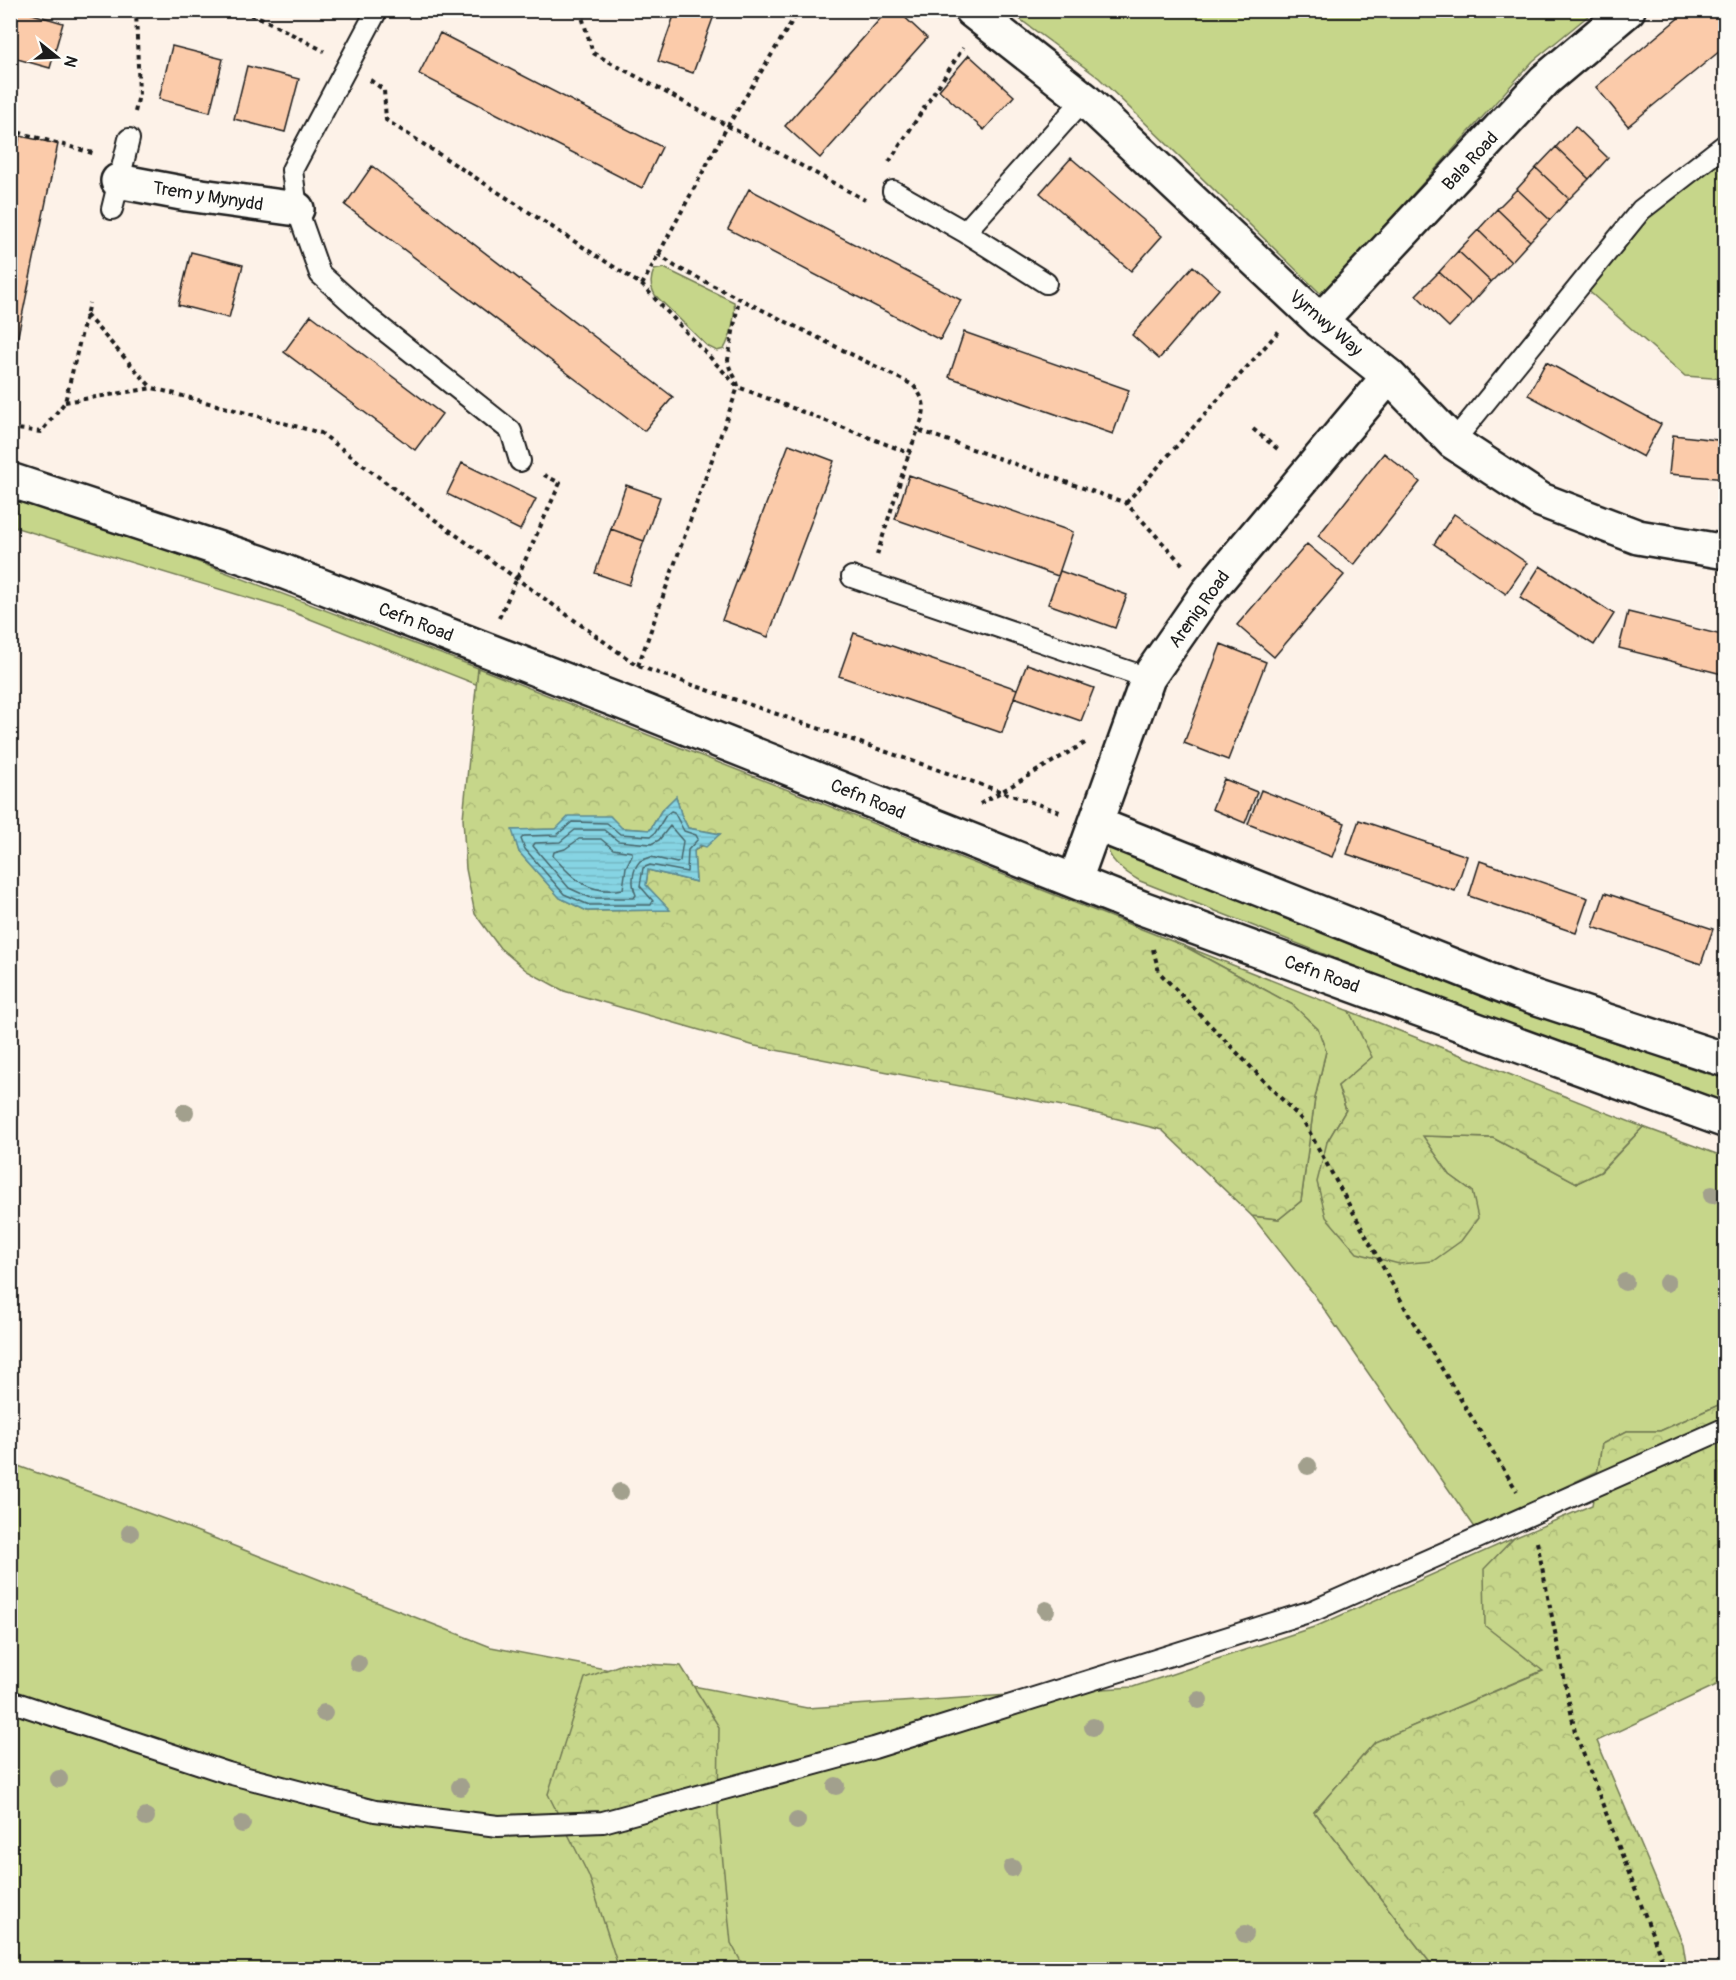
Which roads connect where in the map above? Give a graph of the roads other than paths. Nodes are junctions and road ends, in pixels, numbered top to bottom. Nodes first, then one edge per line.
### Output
1 (377, 10) edge
2 (1628, 10) edge
3 (977, 15) edge
4 (1084, 99) junction
5 (129, 139) road end
6 (1725, 144) edge
7 (118, 184) joint
8 (893, 191) road end
9 (297, 209) junction
10 (965, 232) junction
11 (1046, 283) dead end
12 (1311, 313) junction
13 (1389, 376) junction
14 (1453, 442) junction
15 (520, 461) road end
16 (10, 480) edge
17 (1725, 552) edge
18 (860, 579) road end
19 (1148, 678) junction
20 (1096, 824) junction
21 (1075, 880) junction
22 (1725, 1060) edge
23 (1725, 1121) edge
24 (1725, 1428) edge
25 (10, 1701) edge

1 - 9 lane
2 - 12 street, Bala Road
3 - 4 street, Vyrnwy Way
4 - 10 lane
4 - 12 street, Vyrnwy Way
5 - 7 lane
6 - 14 lane
7 - 9 street, Trem y Mynydd
8 - 10 lane
9 - 15 lane
10 - 11 lane
12 - 13 street, Vyrnwy Way
13 - 14 street, Vyrnwy Way
13 - 19 street, Arenig Road
14 - 17 street, Vyrnwy Way
16 - 21 street, Cefn Road
18 - 19 lane
19 - 20 street, Arenig Road
20 - 21 street, Arenig Road
20 - 22 street
21 - 23 street, Cefn Road
24 - 25 lane

